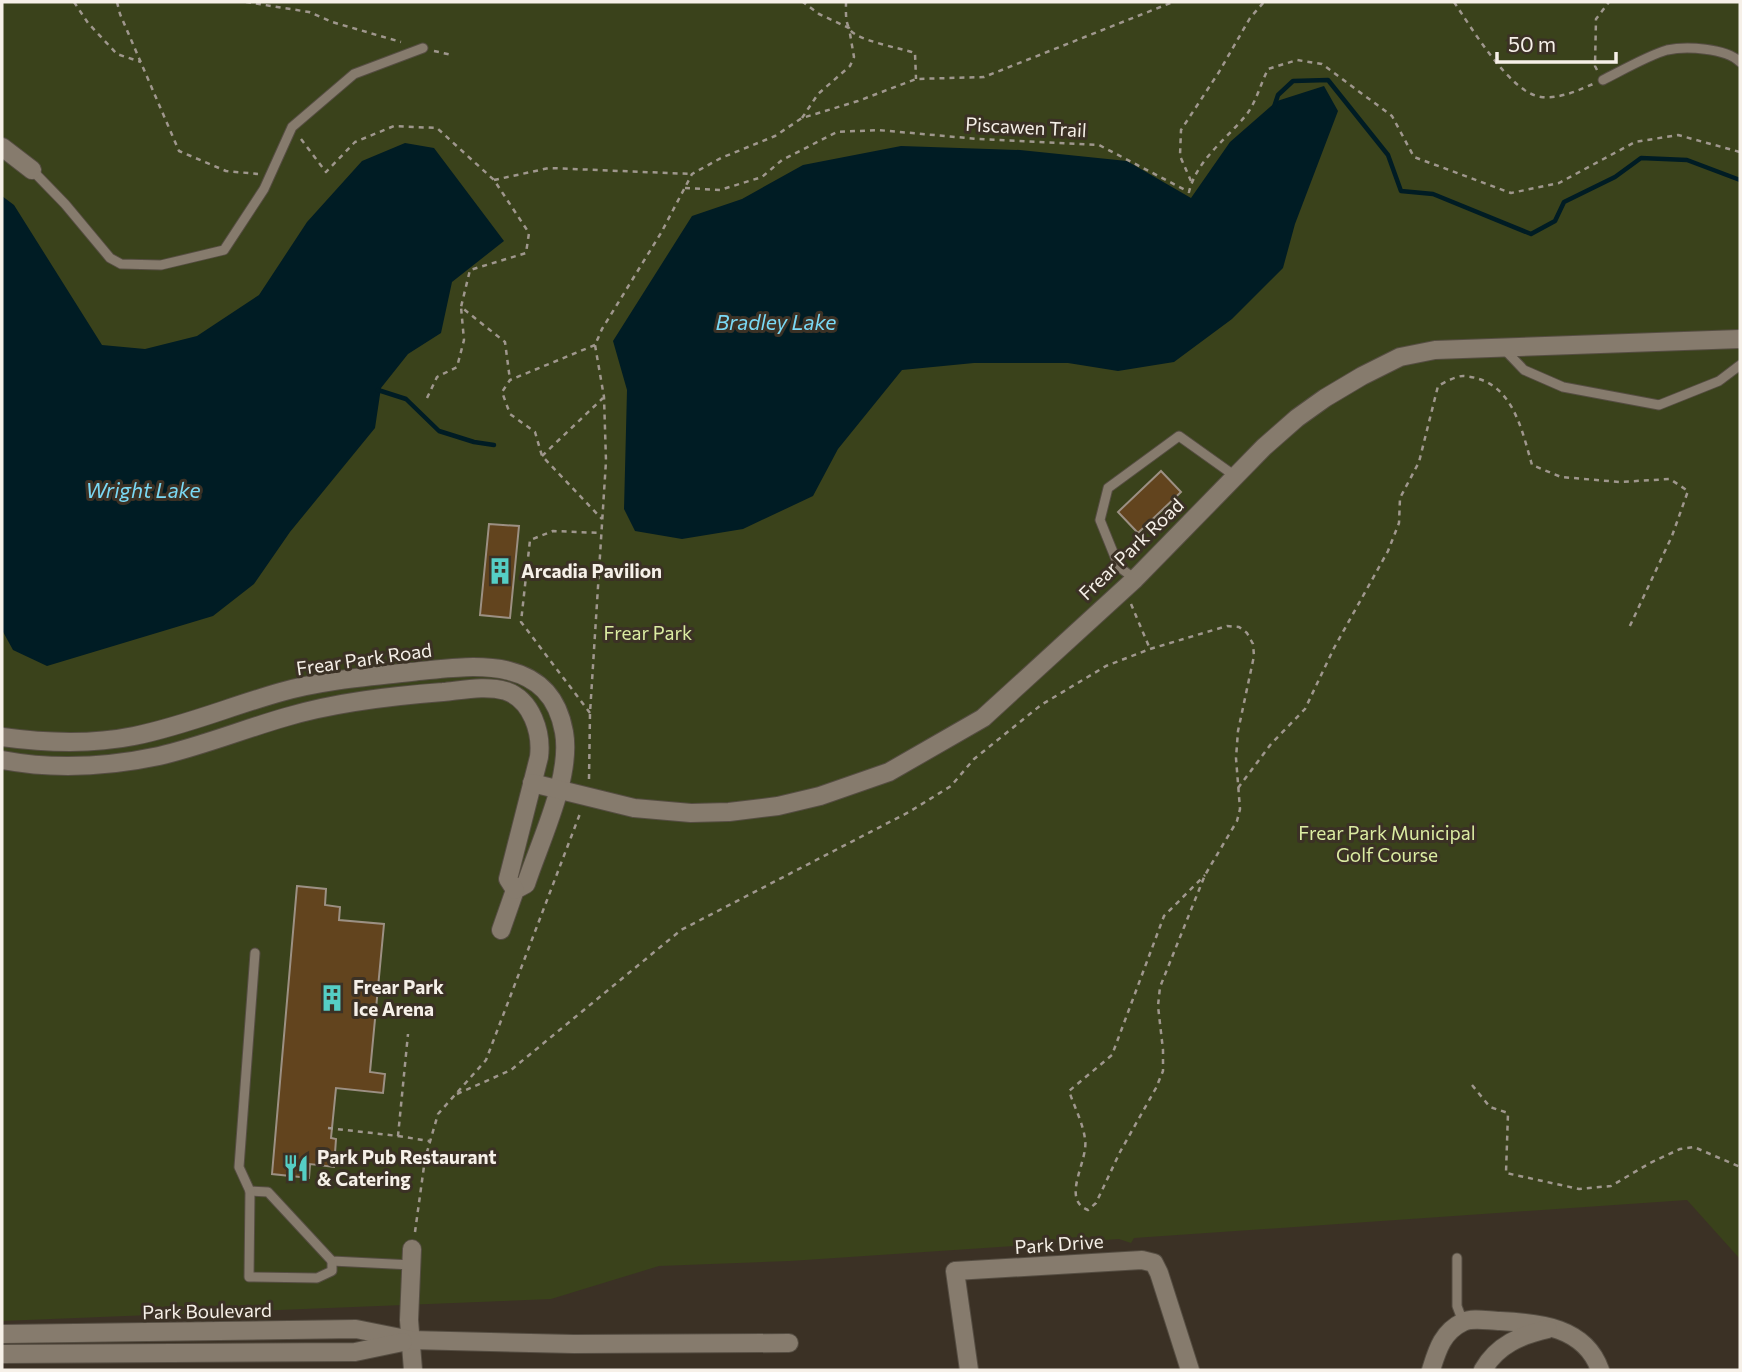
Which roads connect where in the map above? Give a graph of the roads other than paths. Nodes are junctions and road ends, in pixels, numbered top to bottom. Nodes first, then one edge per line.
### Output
1 (423, 48) road end
2 (1740, 62) edge
3 (1602, 80) road end
4 (2, 147) edge
5 (32, 170) joint
6 (1740, 339) edge
7 (1501, 346) junction
8 (1740, 365) edge
9 (1235, 476) junction
10 (1135, 579) junction
11 (2, 737) edge
12 (2, 760) edge
13 (532, 783) junction
14 (559, 790) junction
15 (515, 890) junction
16 (501, 930) dead end
17 (255, 953) dead end
18 (250, 1191) junction
19 (412, 1257) joint
20 (1457, 1258) dead end
21 (332, 1261) junction
22 (1463, 1322) junction
23 (1554, 1328) junction
24 (221, 1332) junction
25 (37, 1333) junction
26 (2, 1334) edge
27 (411, 1340) junction
28 (789, 1343) dead end
29 (221, 1351) junction
30 (2, 1354) edge
31 (37, 1362) edge
32 (222, 1370) edge
33 (413, 1370) edge
34 (969, 1370) edge
35 (1191, 1370) edge
36 (1431, 1370) edge
37 (1483, 1370) edge
38 (1600, 1370) edge

1 - 5 lane
2 - 3 lane
4 - 5 street
6 - 7 street, Frear Park Road
7 - 8 lane
7 - 9 street, Frear Park Road
9 - 10 street, Frear Park Road
9 - 10 lane
10 - 14 street, Frear Park Road
11 - 14 street, Frear Park Road
12 - 13 street, Frear Park Road
13 - 14 street, Frear Park Road
13 - 15 street, Frear Park Road
14 - 15 street, Frear Park Road
15 - 16 street, Frear Park Road
17 - 18 lane
18 - 21 lane
18 - 21 lane
19 - 21 lane
19 - 27 street
20 - 22 lane
22 - 23 street
22 - 36 street
23 - 37 street
23 - 38 street
24 - 25 street, Park Boulevard
24 - 27 street, Park Boulevard
24 - 29 street
25 - 26 street, Park Boulevard
25 - 31 street
27 - 28 street, Park Boulevard
27 - 29 street, Park Boulevard
27 - 33 street
29 - 31 street, Park Boulevard
29 - 32 street
30 - 31 street, Park Boulevard
34 - 35 street, Park Drive

